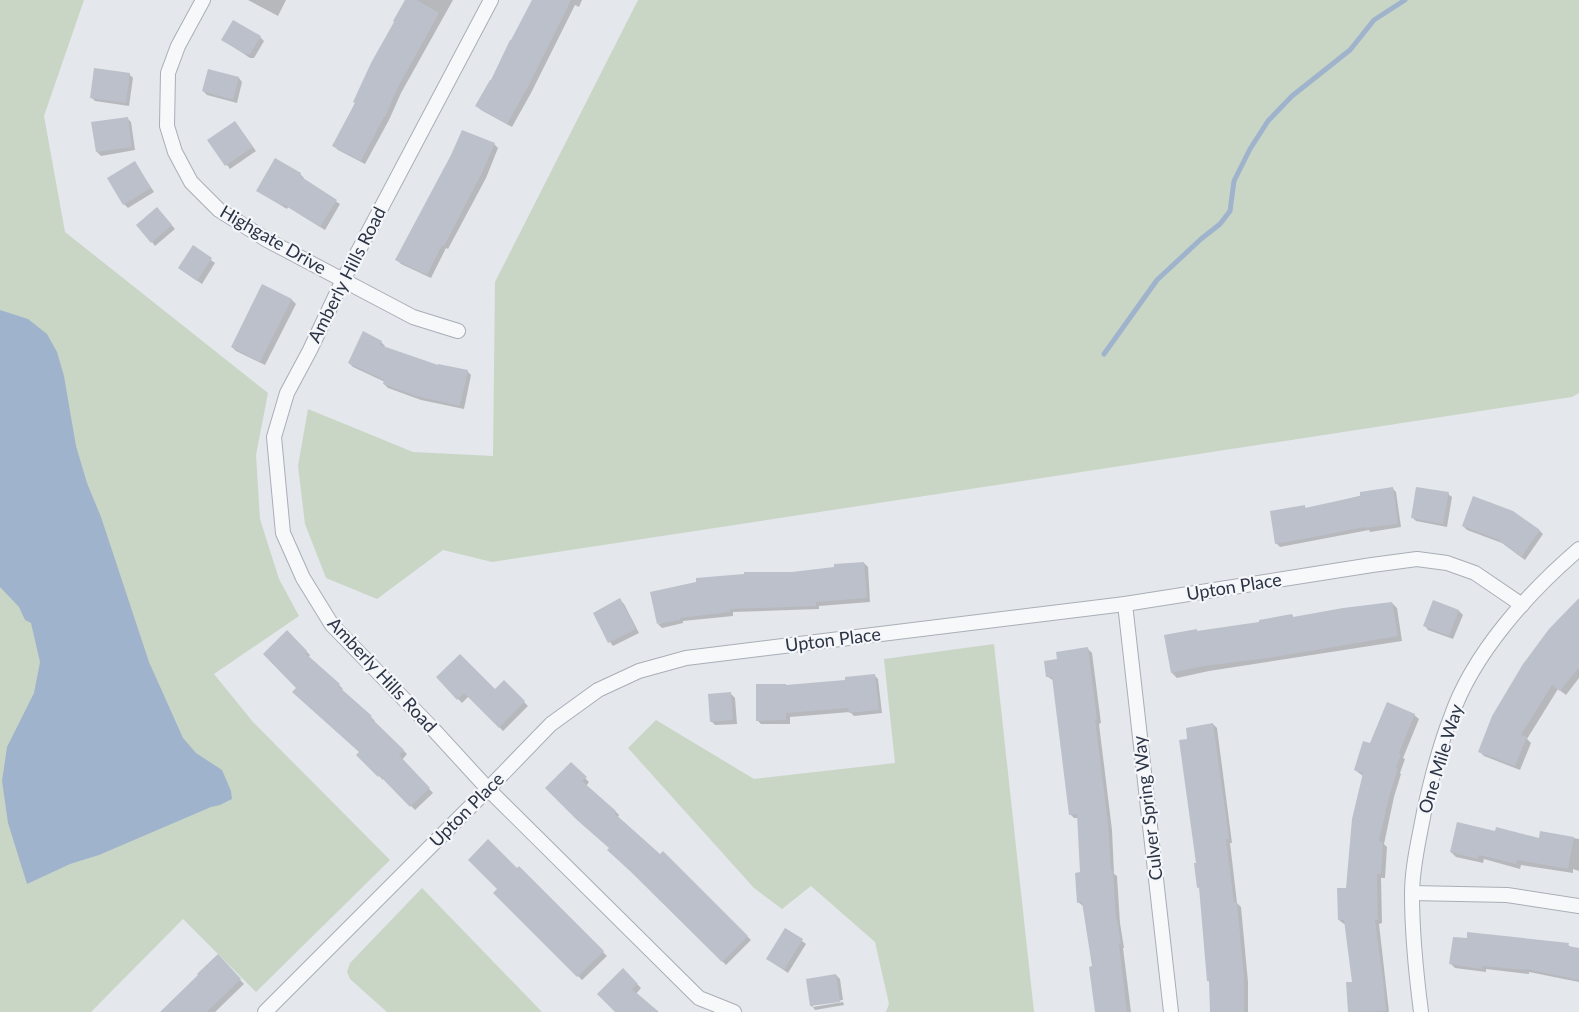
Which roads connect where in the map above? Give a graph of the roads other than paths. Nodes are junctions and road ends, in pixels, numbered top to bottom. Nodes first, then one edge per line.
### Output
1 (203, 0) edge
2 (491, 0) edge
3 (343, 280) junction
4 (458, 331) dead end
5 (1579, 549) edge
6 (1125, 604) junction
7 (1522, 605) junction
8 (488, 789) junction
9 (1412, 893) junction
10 (1579, 906) edge
11 (265, 1012) edge
12 (734, 1012) edge
13 (1172, 1012) edge
14 (1421, 1012) edge

1 - 3 street, Highgate Drive
2 - 3 street, Amberly Hills Road
3 - 4 street, Highgate Drive
3 - 8 street, Amberly Hills Road
5 - 7 street, One Mile Way
6 - 7 street, Upton Place
6 - 8 street, Upton Place
6 - 13 street, Culver Spring Way
7 - 9 street, One Mile Way
8 - 11 street, Upton Place
8 - 12 street, Amberly Hills Road
9 - 10 street
9 - 14 street, One Mile Way

